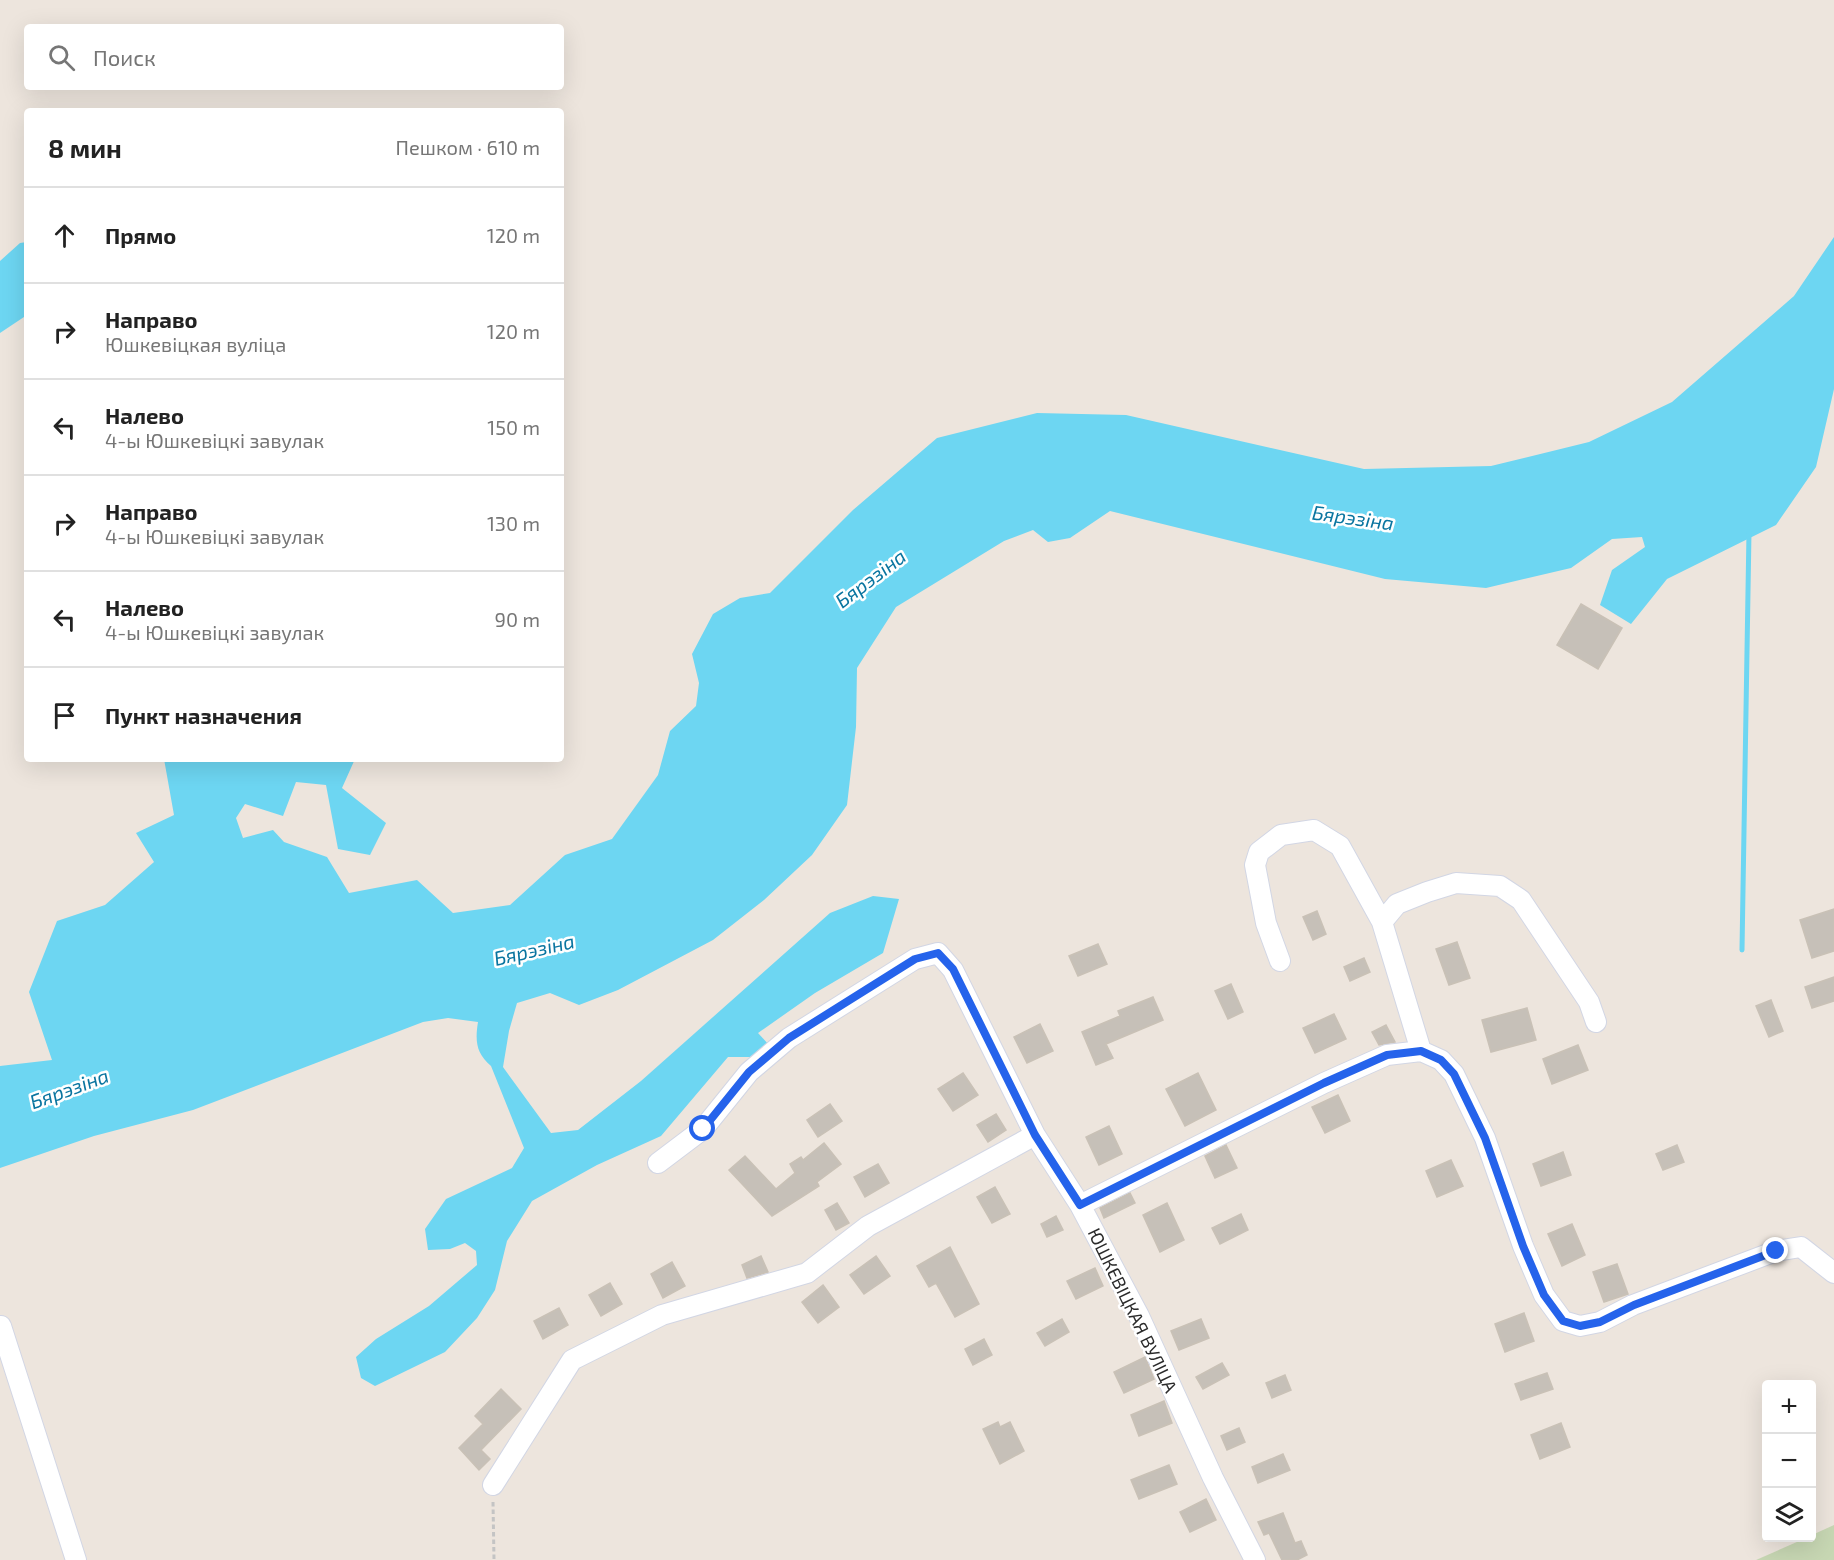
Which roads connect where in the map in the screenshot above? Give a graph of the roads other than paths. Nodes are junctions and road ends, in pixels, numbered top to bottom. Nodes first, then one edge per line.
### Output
1 (1382, 922) junction
2 (1280, 961) dead end
3 (1596, 1022) dead end
4 (1421, 1051) junction
5 (1035, 1135) junction
6 (658, 1163) dead end
7 (1080, 1205) junction
8 (1834, 1273) edge
9 (1, 1326) edge
10 (493, 1485) road end
11 (76, 1560) edge
12 (1255, 1560) edge

1 - 2 street
1 - 3 street
1 - 4 street
4 - 7 street
4 - 8 street
5 - 6 street, ЮШКЕВІЦКАЯ ВУЛІЦА
5 - 7 street, ЮШКЕВІЦКАЯ ВУЛІЦА
5 - 10 street
7 - 12 street, ЮШКЕВІЦКАЯ ВУЛІЦА
9 - 11 street

